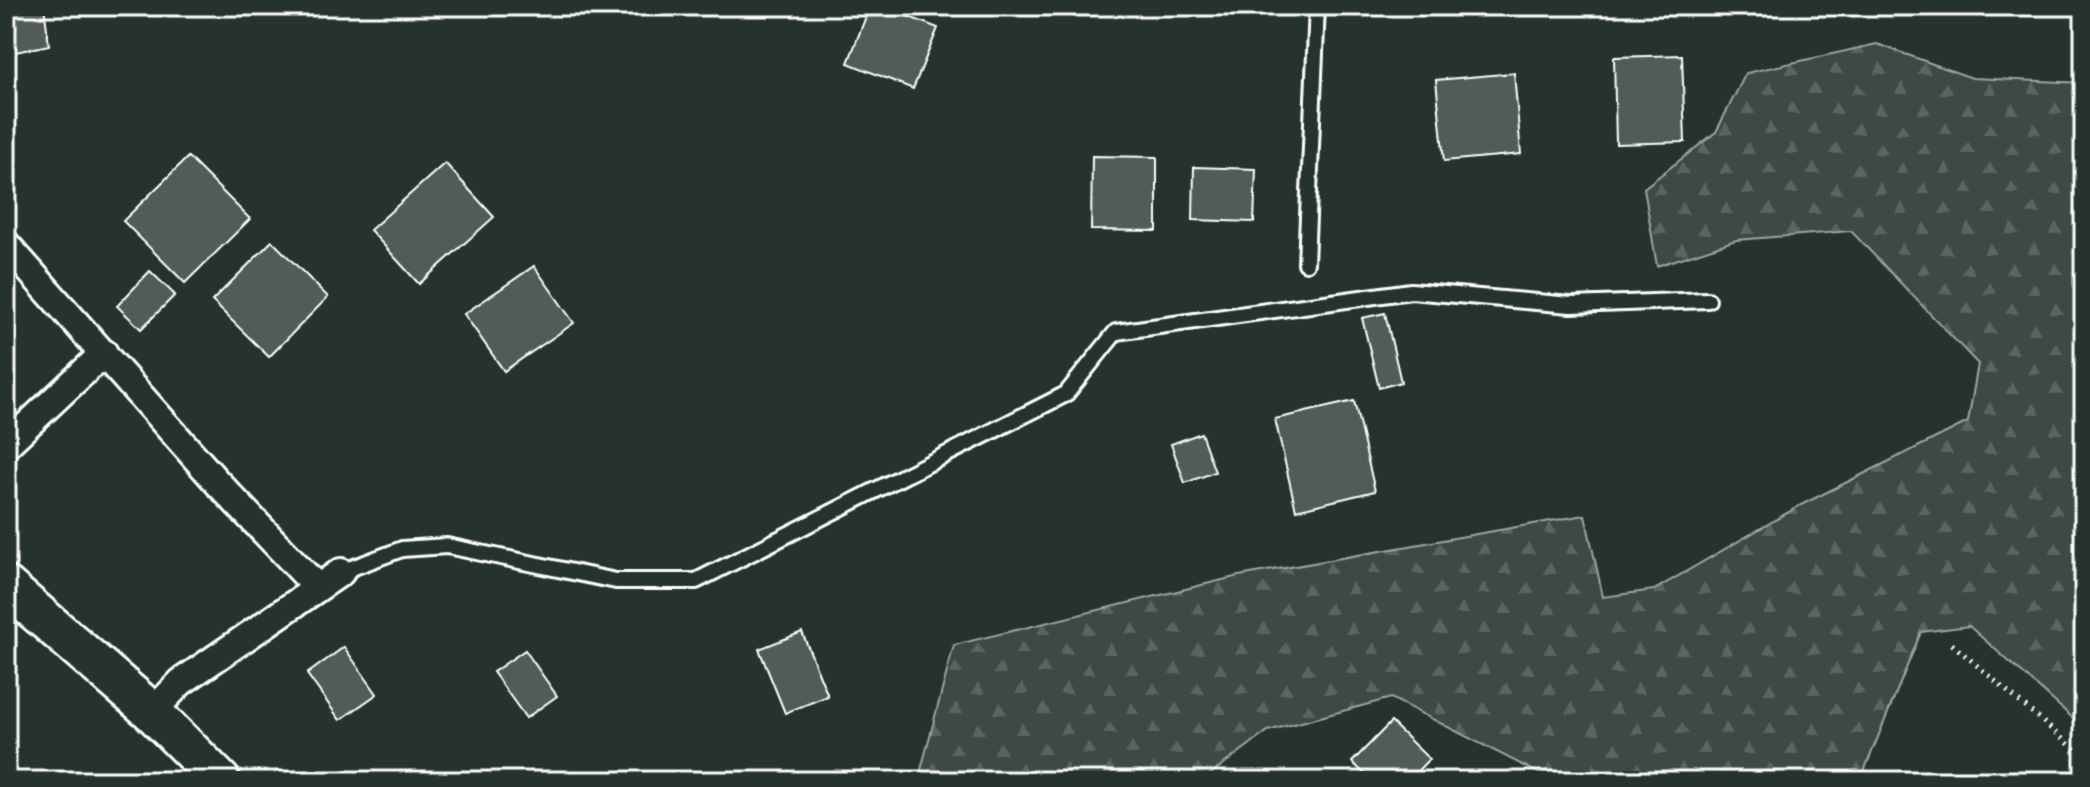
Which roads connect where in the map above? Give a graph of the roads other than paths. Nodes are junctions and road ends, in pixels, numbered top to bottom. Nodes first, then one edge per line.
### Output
1 (1317, 6) edge
2 (6, 244) edge
3 (1306, 263) dead end
4 (1708, 300) dead end
5 (104, 353) junction
6 (6, 445) edge
7 (341, 572) joint
8 (6, 586) edge
9 (316, 586) junction
10 (152, 712) junction
11 (221, 781) edge

1 - 3 lane
2 - 5 street
4 - 7 lane
5 - 6 street
5 - 9 street
7 - 9 street
8 - 10 main road
9 - 10 street
10 - 11 main road

